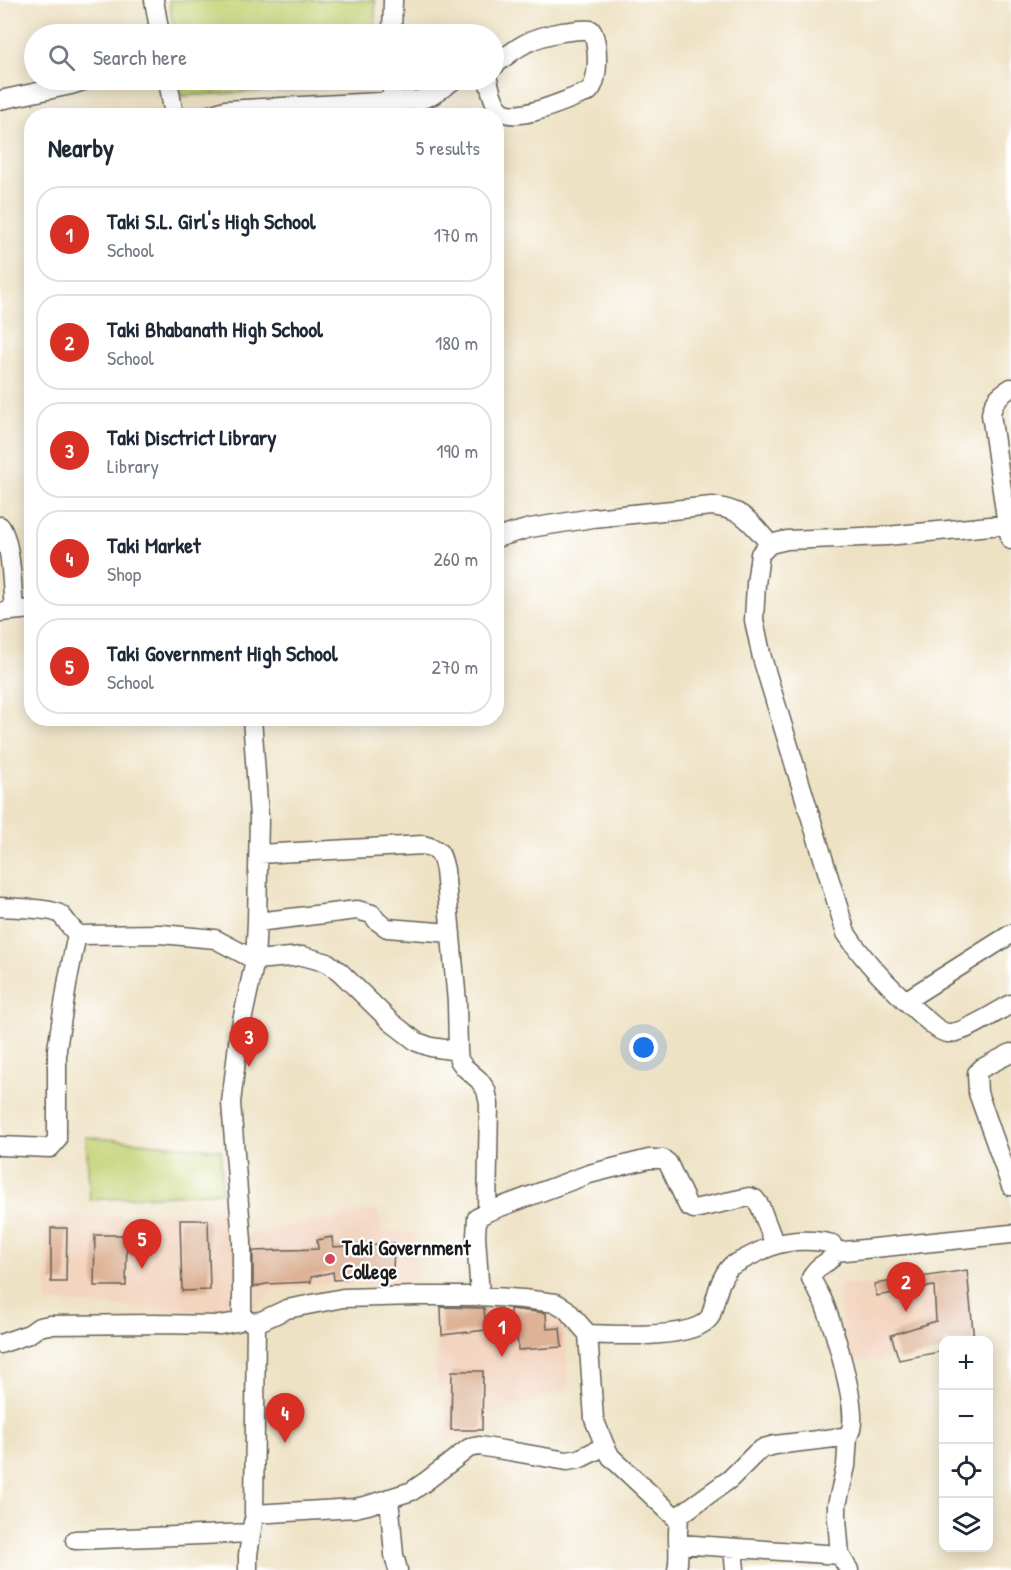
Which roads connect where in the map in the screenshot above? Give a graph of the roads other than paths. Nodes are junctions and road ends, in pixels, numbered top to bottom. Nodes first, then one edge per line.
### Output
1 (154, 0) edge
2 (393, 0) edge
3 (158, 24) edge
4 (393, 24) edge
5 (504, 57) edge
6 (47, 90) edge
7 (170, 90) edge
8 (392, 90) edge
9 (441, 90) edge
10 (491, 90) edge
11 (0, 100) edge
12 (392, 102) junction
13 (173, 108) edge
14 (267, 108) edge
15 (499, 108) edge
16 (504, 113) edge
17 (1011, 388) edge
18 (0, 526) edge
19 (1010, 530) edge
20 (504, 536) edge
21 (770, 544) junction
22 (15, 610) edge
23 (253, 726) edge
24 (259, 854) junction
25 (0, 907) edge
26 (257, 922) junction
27 (451, 933) junction
28 (77, 934) junction
29 (1011, 934) edge
30 (255, 960) junction
31 (905, 1000) junction
32 (1011, 1004) edge
33 (458, 1051) junction
34 (1011, 1053) edge
35 (0, 1146) edge
36 (1011, 1186) edge
37 (487, 1212) junction
38 (1011, 1234) edge
39 (775, 1245) junction
40 (835, 1252) junction
41 (480, 1296) junction
42 (248, 1320) junction
43 (588, 1334) junction
44 (0, 1344) edge
45 (848, 1436) junction
46 (604, 1446) junction
47 (389, 1498) junction
48 (254, 1514) junction
49 (679, 1521) junction
50 (251, 1533) junction
51 (75, 1540) dead end
52 (679, 1544) junction
53 (733, 1548) junction
54 (845, 1563) edge
55 (248, 1570) edge
56 (398, 1570) edge
57 (677, 1570) edge
58 (735, 1570) edge

1 - 3 street
2 - 4 street
5 - 16 street
6 - 11 street
7 - 13 street
8 - 12 street
9 - 12 street
10 - 15 street
12 - 14 street
17 - 19 street
18 - 22 street
19 - 21 street
20 - 21 street
21 - 31 street
23 - 24 street
24 - 26 street
24 - 27 street
25 - 28 street
26 - 27 street
26 - 30 street
27 - 33 street
28 - 30 street
28 - 35 street
29 - 31 street
30 - 33 street
30 - 42 street
31 - 32 street
33 - 37 street
34 - 36 street
37 - 39 street
37 - 41 street
38 - 40 street
39 - 40 street
39 - 43 street
40 - 45 street
41 - 42 street
41 - 43 street
42 - 44 street
42 - 48 street
43 - 46 street
45 - 49 street
45 - 54 street
46 - 47 street
46 - 49 street
47 - 48 street
47 - 56 street
48 - 50 street
49 - 52 street
50 - 51 street
50 - 55 street
52 - 53 street
52 - 57 street
53 - 54 street
53 - 58 street

